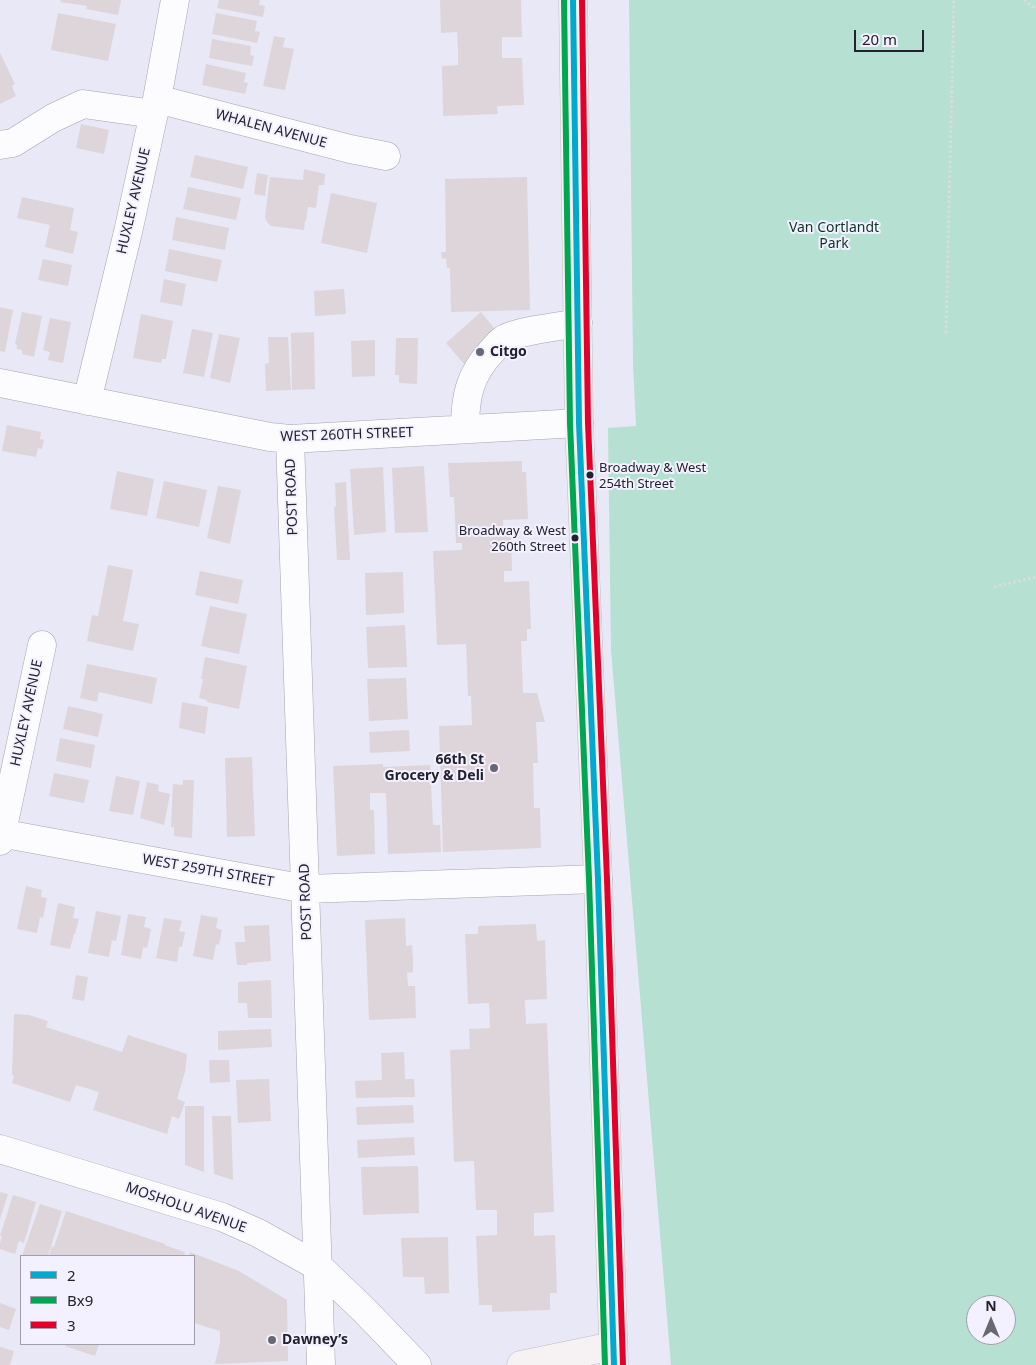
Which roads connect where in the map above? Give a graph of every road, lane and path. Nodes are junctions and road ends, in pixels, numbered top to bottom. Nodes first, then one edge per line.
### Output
1 (175, 0) edge
2 (573, 0) edge
3 (954, 0) edge
4 (1024, 0) edge
5 (1036, 9) edge
6 (155, 107) junction
7 (0, 145) edge
8 (386, 156) dead end
9 (578, 323) junction
10 (946, 333) dead end
11 (0, 384) edge
12 (87, 401) junction
13 (579, 423) junction
14 (465, 429) junction
15 (290, 439) junction
16 (1036, 577) edge
17 (994, 587) dead end
18 (42, 645) dead end
19 (0, 835) edge
20 (598, 880) junction
21 (306, 889) junction
22 (0, 1150) edge
23 (318, 1267) junction
24 (613, 1356) edge
25 (321, 1365) edge
26 (417, 1365) edge
27 (521, 1365) edge

1 - 6 street, HUXLEY AVENUE
2 - 9 main road
3 - 10 path
4 - 5 path
6 - 7 street, WHALEN AVENUE
6 - 8 street, WHALEN AVENUE
6 - 12 street, HUXLEY AVENUE
9 - 13 main road
9 - 14 street
11 - 12 street, WEST 260TH STREET
12 - 15 street, WEST 260TH STREET
13 - 14 street, WEST 260TH STREET
13 - 20 main road
14 - 15 street, WEST 260TH STREET
15 - 21 street, POST ROAD
16 - 17 path
18 - 19 street, HUXLEY AVENUE
19 - 21 street, WEST 259TH STREET
20 - 21 street, WEST 259TH STREET
20 - 24 main road
21 - 23 street, POST ROAD
22 - 23 street, MOSHOLU AVENUE
23 - 25 street, POST ROAD
23 - 26 street, MOSHOLU AVENUE
24 - 27 main road

